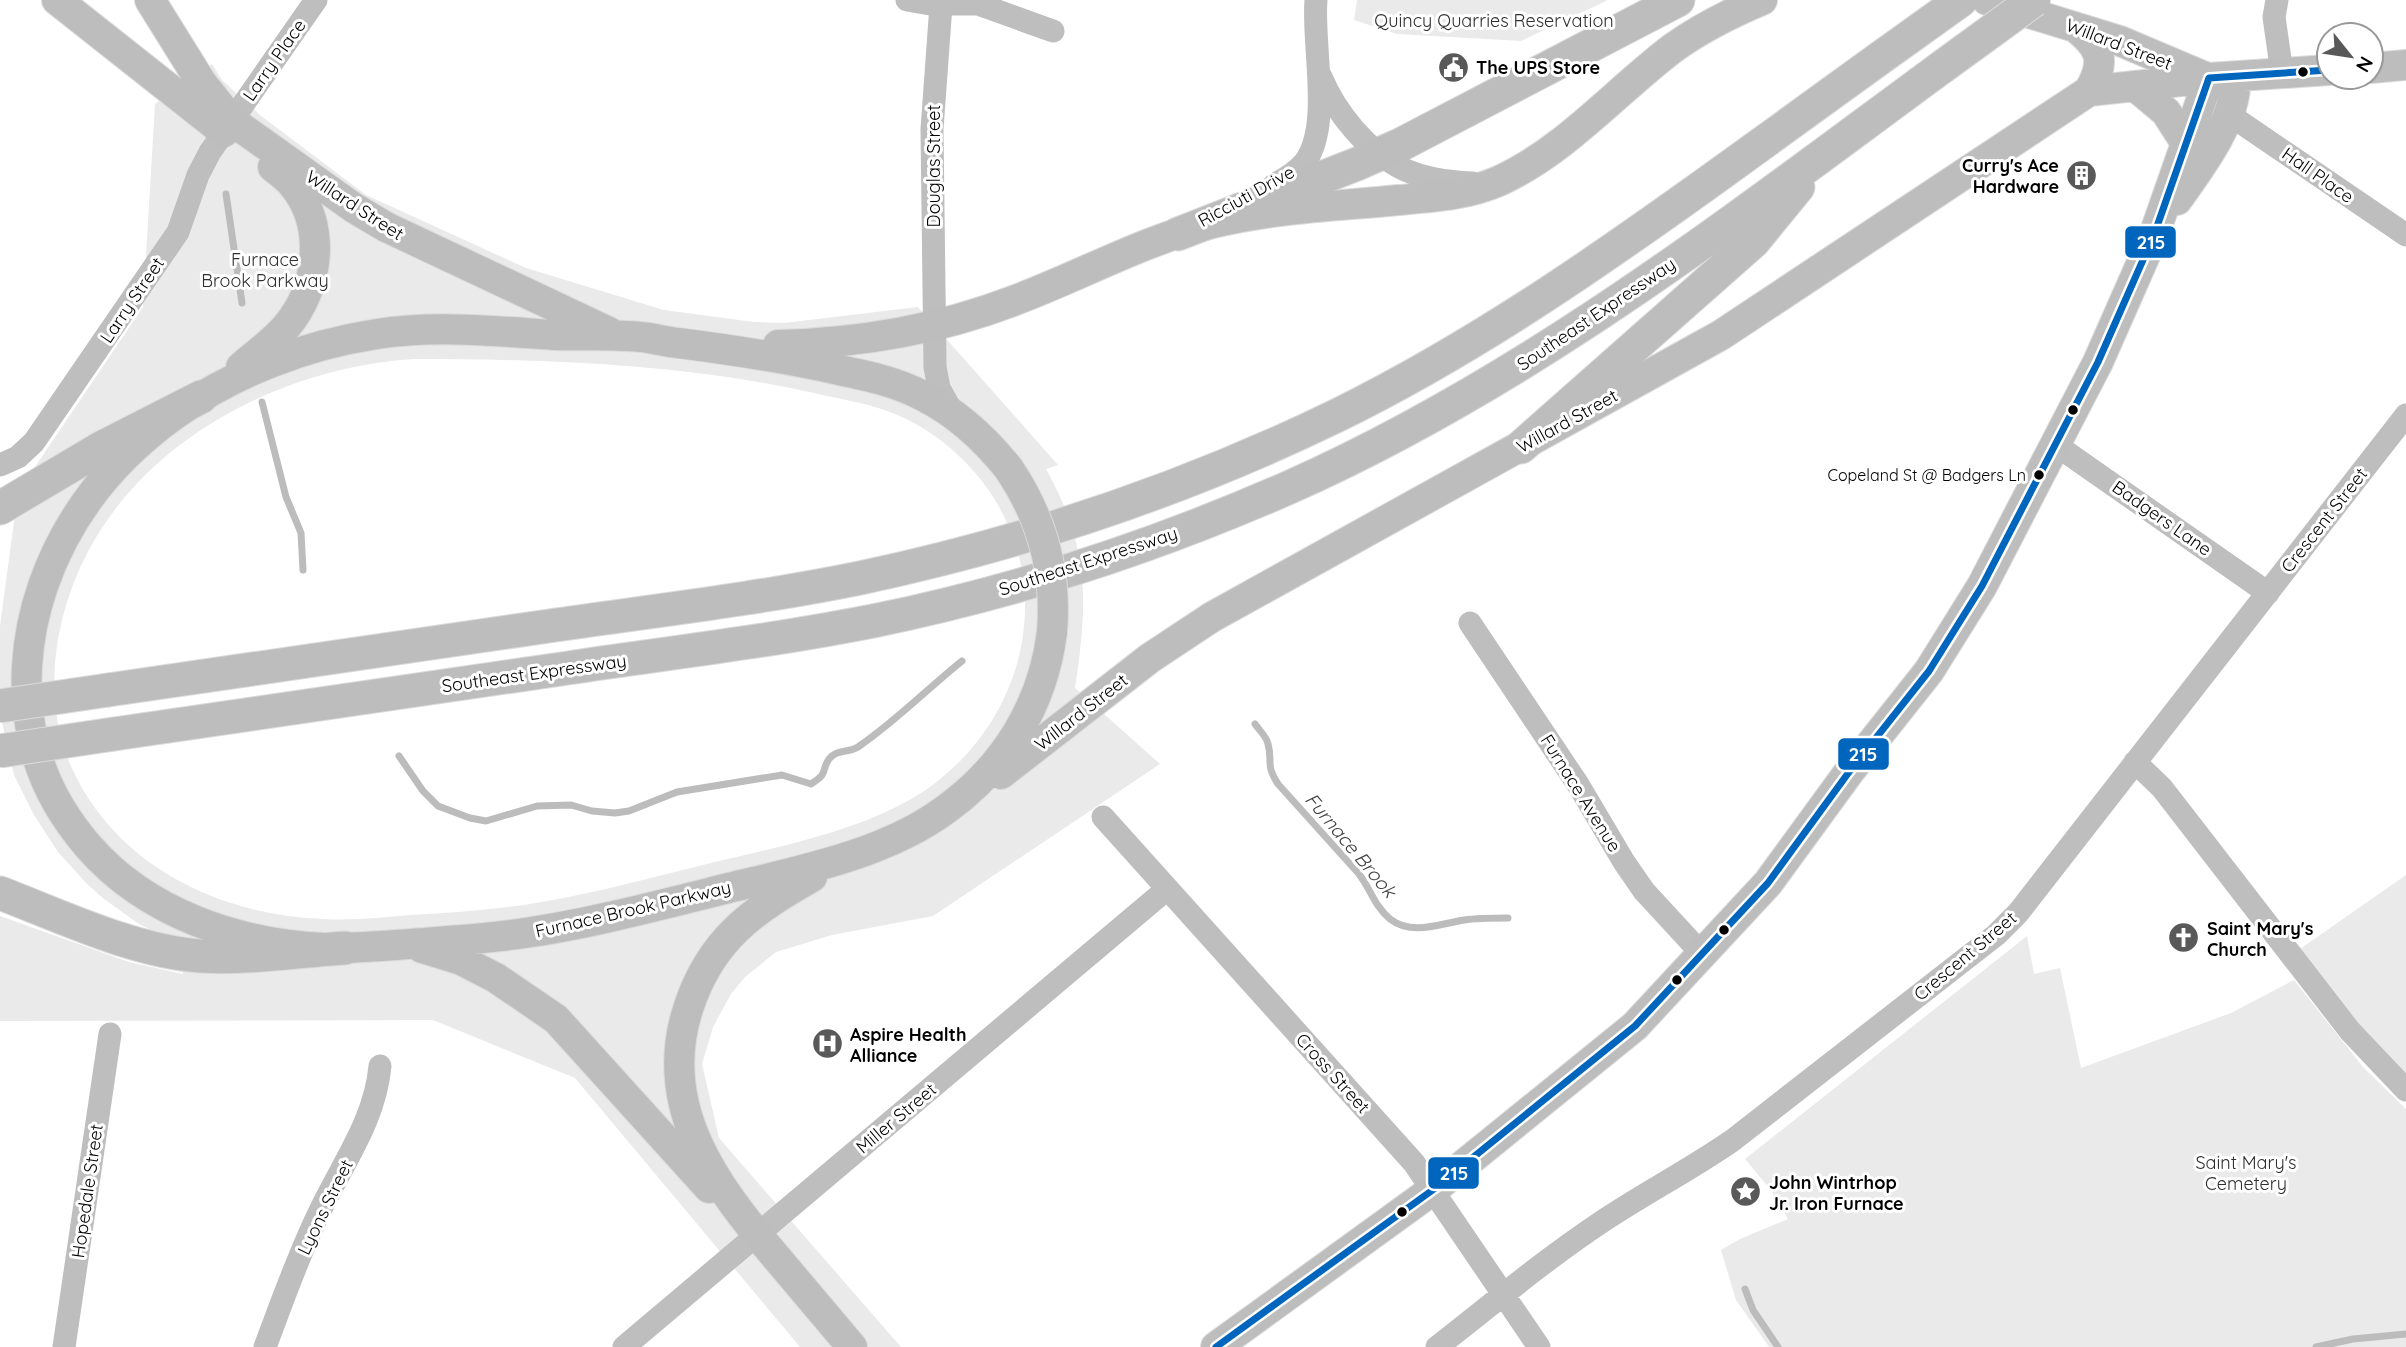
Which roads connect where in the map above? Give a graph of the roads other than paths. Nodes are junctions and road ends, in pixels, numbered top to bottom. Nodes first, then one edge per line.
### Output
1 (317, 0) edge
2 (907, 0) edge
3 (1315, 0) edge
4 (1678, 0) edge
5 (1762, 0) edge
6 (1928, 0) edge
7 (1961, 0) edge
8 (1987, 0) edge
9 (2003, 0) edge
10 (2034, 0) edge
11 (2277, 0) edge
12 (59, 1) edge
13 (969, 2) edge
14 (941, 5) junction
15 (158, 13) edge
16 (2074, 26) junction
17 (1053, 31) dead end
18 (1878, 48) junction
19 (124, 53) junction
20 (1933, 62) junction
21 (2406, 65) edge
22 (2385, 67) edge
23 (1318, 71) junction
24 (2315, 71) edge
25 (2282, 73) junction
26 (2222, 78) junction
27 (2135, 86) junction
28 (2089, 91) junction
29 (2230, 115) junction
30 (228, 126) junction
31 (2186, 142) junction
32 (1826, 152) junction
33 (1380, 154) junction
34 (1496, 182) junction
35 (1178, 233) junction
36 (2154, 235) junction
37 (2406, 235) edge
38 (934, 327) junction
39 (617, 337) junction
40 (719, 347) junction
41 (203, 395) junction
42 (2406, 415) edge
43 (956, 416) junction
44 (2056, 445) junction
45 (1521, 447) junction
46 (4, 463) edge
47 (0, 508) edge
48 (2268, 593) junction
49 (1470, 623) dead end
50 (0, 688) edge
51 (110, 703) junction
52 (0, 706) edge
53 (0, 732) edge
54 (0, 751) edge
55 (2135, 762) junction
56 (942, 813) junction
57 (1103, 817) dead end
58 (862, 852) junction
59 (1167, 889) junction
60 (0, 894) edge
61 (401, 944) junction
62 (345, 948) junction
63 (1703, 955) junction
64 (110, 1034) dead end
65 (380, 1066) dead end
66 (2406, 1090) edge
67 (1434, 1189) junction
68 (757, 1235) junction
69 (1503, 1294) junction
70 (64, 1347) edge
71 (265, 1347) edge
72 (624, 1347) edge
73 (852, 1347) edge
74 (1216, 1347) edge
75 (1437, 1347) edge
76 (1539, 1347) edge

1 - 30 street, Larry Place
2 - 14 street
3 - 23 street, Ricciuti Drive
4 - 33 highway
5 - 34 main road
6 - 18 highway, Southeast Expressway
7 - 18 highway
8 - 16 main road, Willard Street
9 - 20 highway
10 - 20 highway, Southeast Expressway, bridge
11 - 25 street
12 - 19 main road, Willard Street
13 - 14 street
13 - 17 street
14 - 38 street, Douglas Street
15 - 19 main road
15 - 30 main road, Willard Street
16 - 26 main road, Willard Street
16 - 28 main road
18 - 51 highway, Southeast Expressway
19 - 30 main road, Willard Street
20 - 32 highway, Southeast Expressway
20 - 51 highway
21 - 22 main road
23 - 33 street, Ricciuti Drive
23 - 35 street, Ricciuti Drive
24 - 25 main road, Willard Street
25 - 26 main road, Willard Street
26 - 27 main road, Willard Street
26 - 29 main road
26 - 31 main road
27 - 28 main road, Willard Street
27 - 31 main road
28 - 45 main road, Willard Street
29 - 36 main road
29 - 37 street, Hall Place
30 - 39 main road, Willard Street
30 - 41 main road, Willard Street
30 - 46 street, Larry Street
31 - 36 main road
32 - 45 highway
32 - 51 highway, Southeast Expressway
33 - 34 street, Ricciuti Drive
33 - 35 highway
34 - 35 main road
35 - 38 main road
36 - 44 main road
38 - 40 main road
38 - 43 street, Douglas Street
39 - 40 main road, Furnace Brook Parkway
39 - 41 main road, Furnace Brook Parkway
40 - 43 main road, Furnace Brook Parkway
41 - 47 highway
41 - 62 main road, Furnace Brook Parkway
42 - 48 street, Crescent Street
43 - 56 main road, Furnace Brook Parkway, bridge
44 - 48 street, Badgers Lane
44 - 63 main road
45 - 56 main road, Willard Street
48 - 55 street, Crescent Street
49 - 63 street, Furnace Avenue
50 - 51 highway, Southeast Expressway
51 - 52 highway, bridge
51 - 53 highway
51 - 54 highway, Southeast Expressway, bridge
55 - 66 street
55 - 69 street, Crescent Street
56 - 58 main road, Furnace Brook Parkway
57 - 59 street, Cross Street
58 - 61 main road, Furnace Brook Parkway
58 - 68 main road, Furnace Brook Parkway
59 - 67 street, Cross Street
59 - 68 street, Miller Street
60 - 62 highway
61 - 62 main road, Furnace Brook Parkway
61 - 68 main road, Furnace Brook Parkway
63 - 67 main road
64 - 70 street, Hopedale Street
65 - 71 street, Lyons Street
67 - 69 street, Cross Street
67 - 74 main road
68 - 72 street, Miller Street
68 - 73 main road, Furnace Brook Parkway
69 - 75 street, Crescent Street
69 - 76 street, Cross Street

